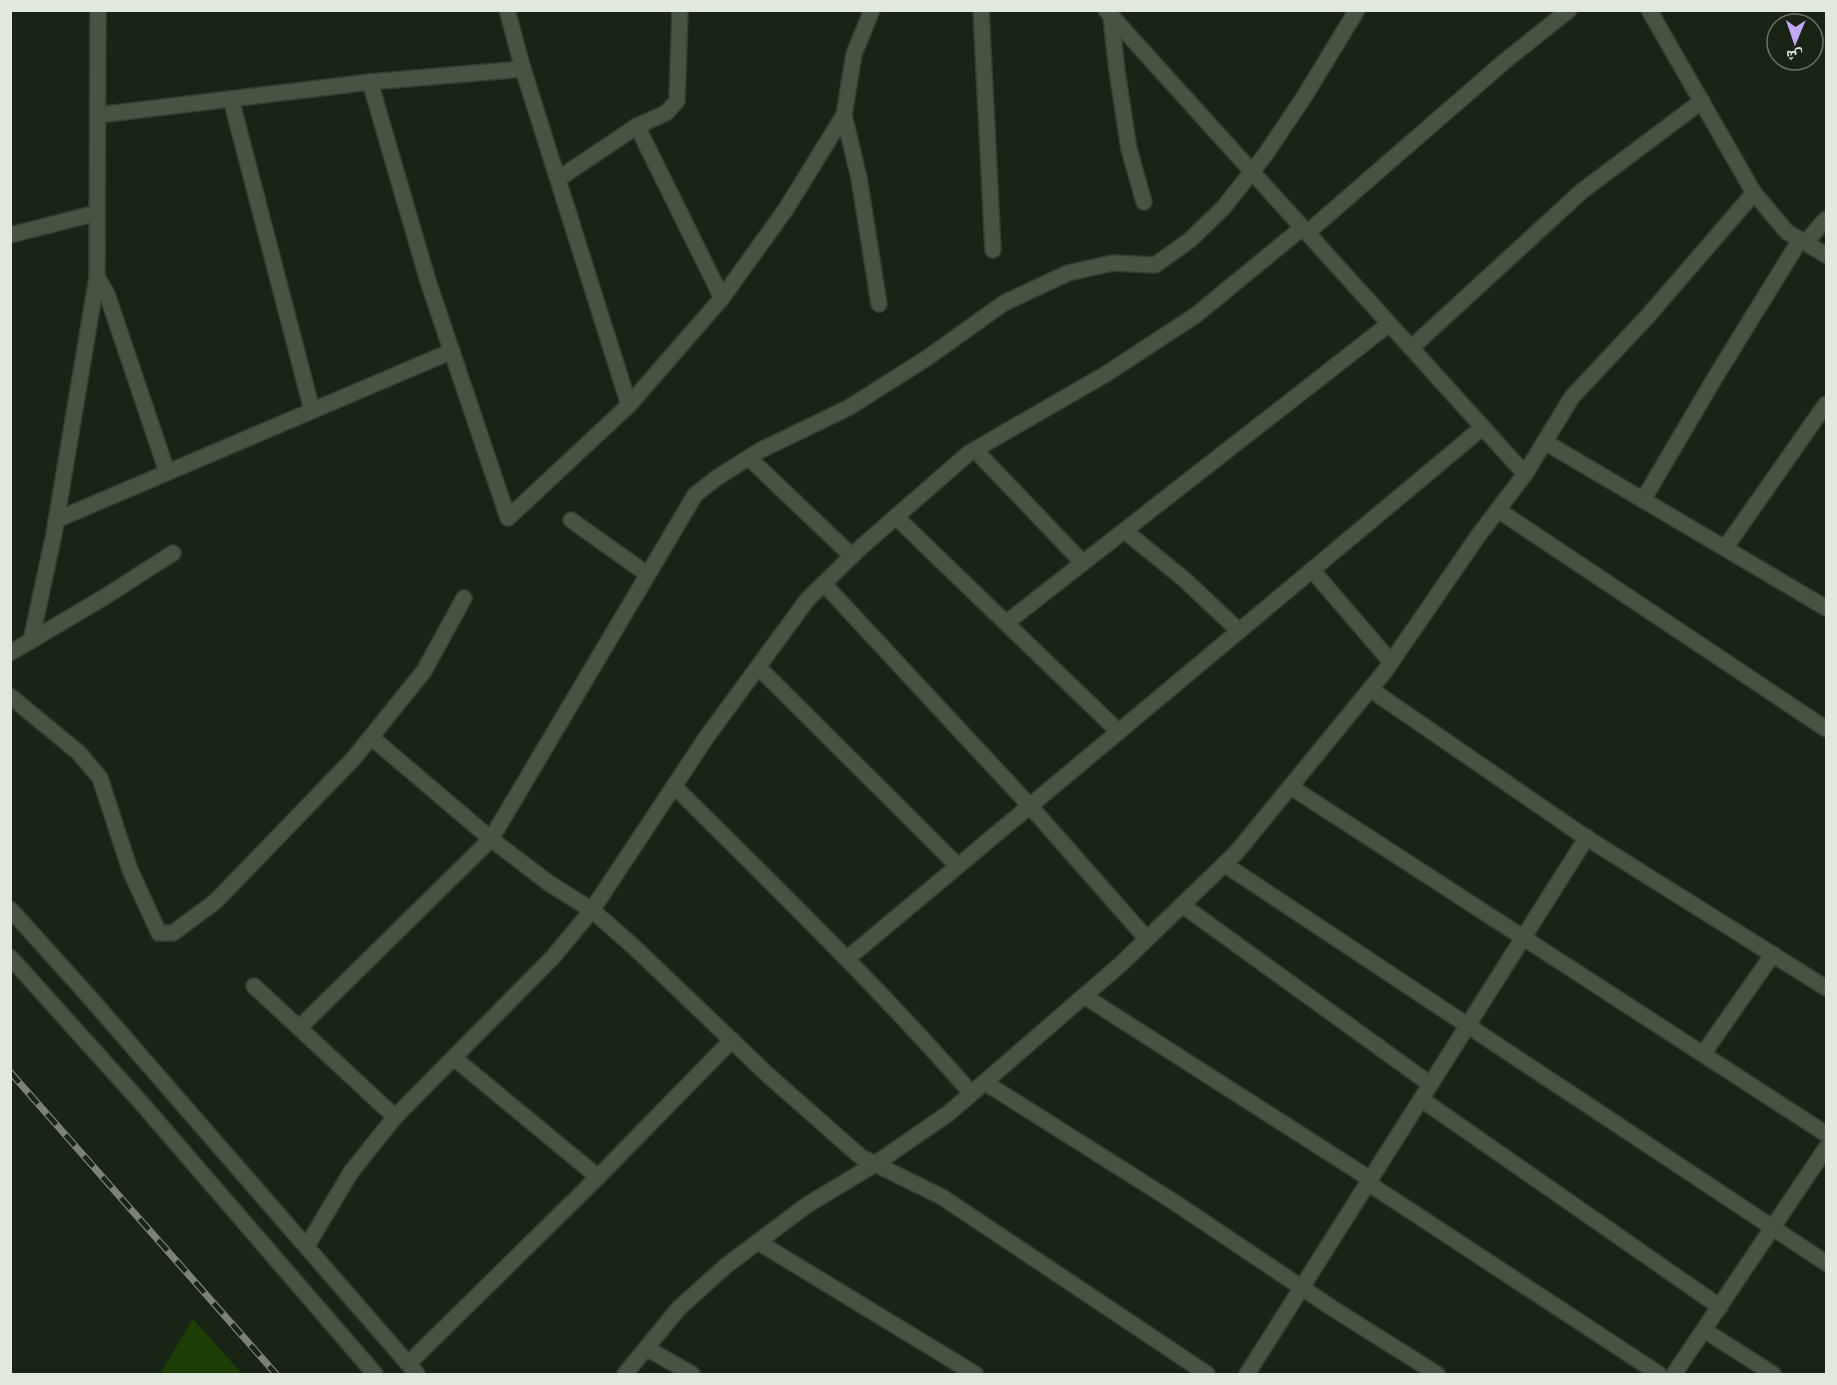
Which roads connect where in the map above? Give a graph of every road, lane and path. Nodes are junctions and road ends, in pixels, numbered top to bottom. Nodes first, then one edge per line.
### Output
1 (98, 10) edge
2 (507, 10) edge
3 (680, 10) edge
4 (872, 10) edge
5 (981, 10) edge
6 (1357, 10) edge
7 (1569, 10) edge
8 (1649, 10) edge
9 (1108, 14) edge
10 (523, 69) junction
11 (370, 82) junction
12 (231, 99) junction
13 (1702, 101) junction
14 (98, 115) junction
15 (844, 115) junction
16 (637, 126) junction
17 (1251, 171) junction
18 (558, 179) junction
19 (1754, 193) junction
20 (1144, 202) dead end
21 (97, 213) junction
22 (1827, 219) edge
23 (1305, 230) junction
24 (10, 235) edge
25 (1802, 241) junction
26 (993, 250) dead end
27 (1827, 255) edge
28 (97, 277) junction
29 (722, 298) junction
30 (879, 304) dead end
31 (1389, 324) junction
32 (1411, 348) junction
33 (452, 351) junction
34 (1827, 404) edge
35 (629, 405) junction
36 (312, 410) junction
37 (1483, 427) junction
38 (1545, 442) junction
39 (975, 450) junction
40 (749, 458) junction
41 (167, 472) junction
42 (1525, 474) junction
43 (1643, 500) junction
44 (1498, 510) junction
45 (896, 517) junction
46 (56, 520) junction
47 (572, 520) dead end
48 (1125, 531) junction
49 (1725, 548) junction
50 (173, 552) dead end
51 (852, 556) junction
52 (1083, 563) junction
53 (1312, 570) junction
54 (647, 574) junction
55 (824, 584) junction
56 (464, 598) dead end
57 (1827, 608) edge
58 (1006, 623) junction
59 (1239, 631) junction
60 (31, 641) junction
61 (10, 653) edge
62 (1391, 662) junction
63 (758, 667) junction
64 (1370, 689) junction
65 (10, 696) edge
66 (1827, 729) edge
67 (1119, 732) junction
68 (371, 737) junction
69 (674, 786) junction
70 (1291, 787) junction
71 (1030, 806) junction
72 (1587, 837) junction
73 (491, 839) junction
74 (1224, 864) junction
75 (958, 866) junction
76 (1182, 905) junction
77 (10, 909) edge
78 (592, 910) junction
79 (1523, 937) junction
80 (1147, 939) junction
81 (1773, 954) junction
82 (10, 957) edge
83 (848, 958) junction
84 (254, 986) dead end
85 (1827, 988) edge
86 (1084, 996) junction
87 (1467, 1025) junction
88 (299, 1028) junction
89 (732, 1040) junction
90 (1703, 1054) junction
91 (454, 1058) junction
92 (984, 1082) junction
93 (1430, 1084) junction
94 (971, 1094) junction
95 (1421, 1099) junction
96 (395, 1117) junction
97 (1827, 1134) edge
98 (1827, 1148) edge
99 (875, 1164) junction
100 (598, 1177) junction
101 (1369, 1181) junction
102 (1773, 1228) junction
103 (758, 1242) junction
104 (307, 1246) junction
105 (1827, 1263) edge
106 (1302, 1287) junction
107 (1720, 1307) junction
108 (1704, 1330) junction
109 (646, 1348) junction
110 (413, 1369) edge
111 (375, 1374) edge
112 (625, 1374) edge
113 (692, 1374) edge
114 (975, 1374) edge
115 (1207, 1374) edge
116 (1247, 1374) edge
117 (1437, 1374) edge
118 (1659, 1374) edge
119 (1674, 1374) edge
120 (1773, 1374) edge

1 - 14 street
2 - 10 street
3 - 16 street
4 - 15 street
5 - 26 street
6 - 17 street
7 - 23 street
8 - 13 street
9 - 17 street
9 - 20 street
10 - 11 street
10 - 18 street
11 - 12 street
11 - 33 street
12 - 14 street
12 - 36 street
13 - 19 street
13 - 32 street
14 - 21 street
15 - 29 street
15 - 30 street
16 - 18 street
16 - 29 street
17 - 23 street
17 - 40 street
18 - 35 street
19 - 25 street
19 - 38 street
21 - 24 street
21 - 28 street
22 - 25 street
23 - 31 street
23 - 39 street
25 - 27 street
25 - 43 street
28 - 41 street
28 - 46 street
29 - 35 street
31 - 32 street
31 - 48 street
32 - 37 street
33 - 35 street
33 - 36 street
34 - 49 street
36 - 41 street
37 - 42 street
37 - 53 street
38 - 42 street
38 - 43 street
39 - 45 street
39 - 52 street
40 - 51 street
40 - 54 street
41 - 46 street
42 - 44 street
43 - 49 street
44 - 62 street
44 - 66 street
45 - 51 street
45 - 58 street
46 - 60 street
47 - 54 street
48 - 52 street
48 - 59 street
49 - 57 street
50 - 60 street
51 - 55 street
52 - 58 street
53 - 59 street
53 - 62 street
54 - 73 street
55 - 63 street
55 - 71 street
56 - 68 street
58 - 67 street
59 - 67 street
60 - 61 street
62 - 64 street
63 - 69 street
63 - 75 street
64 - 70 street
64 - 72 street
65 - 68 street
67 - 71 street
68 - 73 street
69 - 78 street
69 - 83 street
70 - 74 street
70 - 79 street
71 - 75 street
71 - 80 street
72 - 79 street
72 - 81 street
73 - 78 street
73 - 88 street
74 - 76 street
74 - 87 street
75 - 83 street
76 - 80 street
76 - 93 street
77 - 104 street
78 - 89 street
78 - 91 street
79 - 87 street
79 - 90 street
80 - 86 street
81 - 85 street
81 - 90 street
82 - 111 street
83 - 94 street
84 - 88 street
86 - 92 street
86 - 101 street
87 - 93 street
87 - 102 street
88 - 96 street
89 - 99 street
89 - 100 street
90 - 97 street
91 - 96 street
91 - 100 street
92 - 94 street
92 - 106 street
93 - 95 street
94 - 99 street
95 - 101 street
95 - 107 street
96 - 104 street
98 - 102 street
99 - 103 street
99 - 115 street
100 - 110 street
101 - 106 street
101 - 118 street
102 - 105 street
102 - 107 street
103 - 109 street
103 - 114 street
104 - 110 street
106 - 116 street
106 - 117 street
107 - 108 street
108 - 119 street
108 - 120 street
109 - 112 street
109 - 113 street

